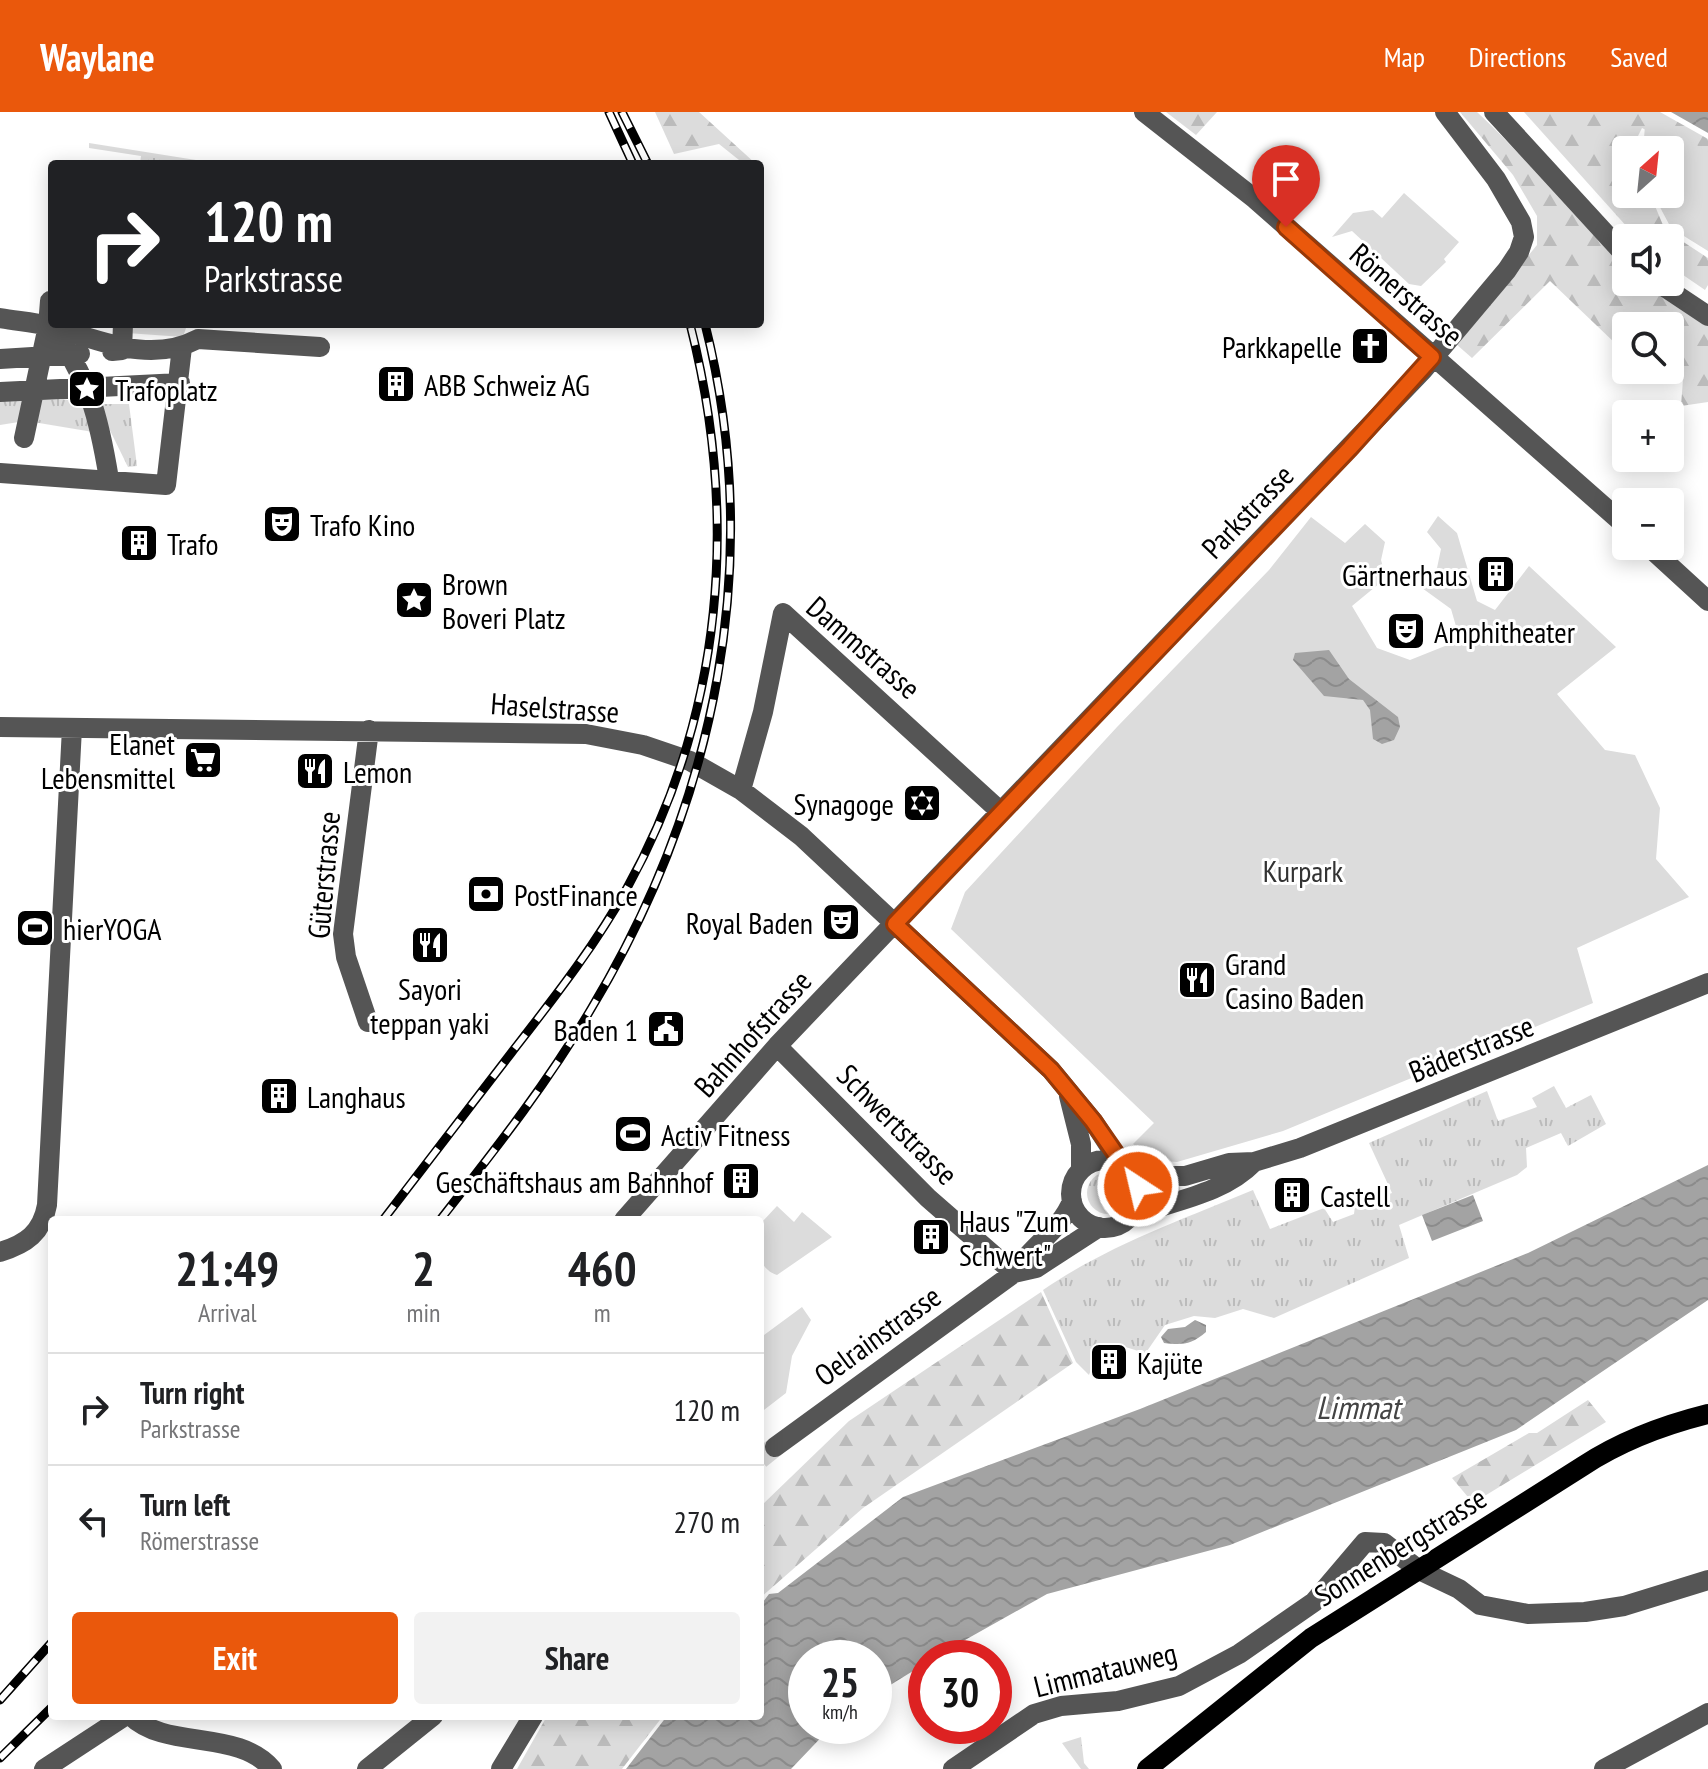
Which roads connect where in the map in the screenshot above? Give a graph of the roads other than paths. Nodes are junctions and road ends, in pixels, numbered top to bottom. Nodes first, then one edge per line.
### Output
1 (1144, 112) edge
2 (1445, 112) edge
3 (1494, 112) edge
4 (1612, 241) edge
5 (1678, 296) edge
6 (1708, 316) edge
7 (0, 318) edge
8 (48, 326) joint
9 (50, 328) edge
10 (54, 328) edge
11 (123, 328) edge
12 (182, 347) junction
13 (320, 347) dead end
14 (122, 350) junction
15 (72, 355) junction
16 (42, 356) junction
17 (1432, 357) junction
18 (0, 359) edge
19 (0, 376) edge
20 (180, 383) junction
21 (89, 388) junction
22 (35, 390) junction
23 (0, 392) edge
24 (24, 438) dead end
25 (0, 473) edge
26 (109, 479) junction
27 (1612, 514) edge
28 (1663, 560) edge
29 (1708, 601) edge
30 (0, 727) edge
31 (72, 728) junction
32 (369, 730) junction
33 (741, 790) junction
34 (1001, 812) junction
35 (895, 924) junction
36 (1708, 983) edge
37 (368, 1022) dead end
38 (777, 1046) junction
39 (1069, 1096) junction
40 (1254, 1162) junction
41 (1081, 1169) junction
42 (1128, 1170) junction
43 (1072, 1201) junction
44 (628, 1216) edge
45 (1129, 1217) junction
46 (1099, 1227) junction
47 (0, 1252) edge
48 (1014, 1273) junction
49 (1708, 1414) edge
50 (775, 1447) tunnel mouth
51 (1419, 1570) junction
52 (1708, 1580) edge
53 (1708, 1713) edge
54 (122, 1720) edge
55 (133, 1720) edge
56 (428, 1720) edge
57 (531, 1720) edge
58 (44, 1769) edge
59 (272, 1769) edge
60 (367, 1769) edge
61 (501, 1769) edge
62 (953, 1769) edge
63 (1147, 1769) edge
64 (1604, 1769) edge

1 - 17 street, Römerstrasse
2 - 17 street, Parkstrasse
3 - 4 street
5 - 6 street
7 - 8 street
8 - 16 street
9 - 15 street
10 - 14 street
11 - 14 street
12 - 13 street
12 - 14 street
12 - 20 street
14 - 15 street
15 - 16 street
15 - 21 street
16 - 18 street
16 - 22 street
17 - 27 street, Römerstrasse
17 - 34 street, Parkstrasse
19 - 22 street
20 - 21 street
20 - 26 street
21 - 22 street
21 - 26 street
22 - 23 street
22 - 24 street
25 - 26 street
28 - 29 street
30 - 31 street, Haselstrasse
31 - 32 street, Haselstrasse
31 - 47 street
32 - 33 street, Haselstrasse
32 - 37 street, Güterstrasse
33 - 34 street, Dammstrasse
33 - 35 street, Haselstrasse
34 - 35 street, Parkstrasse
35 - 38 street, Bahnhofstrasse
35 - 39 street, Haselstrasse
36 - 40 street, Bäderstrasse
38 - 44 street, Bahnhofstrasse
38 - 48 street, Schwertstrasse
39 - 41 street, Haselstrasse
39 - 42 street, Haselstrasse
40 - 42 street, Bäderstrasse
40 - 45 street, Bäderstrasse
41 - 42 street
41 - 43 street
42 - 45 street
43 - 46 street
43 - 48 street, Oelrainstrasse
45 - 46 street
46 - 48 street, Oelrainstrasse
48 - 50 street, Oelrainstrasse
49 - 51 main road, Sonnenbergstrasse
51 - 52 street
51 - 62 street, Limmatauweg
51 - 63 main road, Sonnenbergstrasse
53 - 64 street
54 - 58 street
55 - 59 street
56 - 60 street
57 - 61 street

